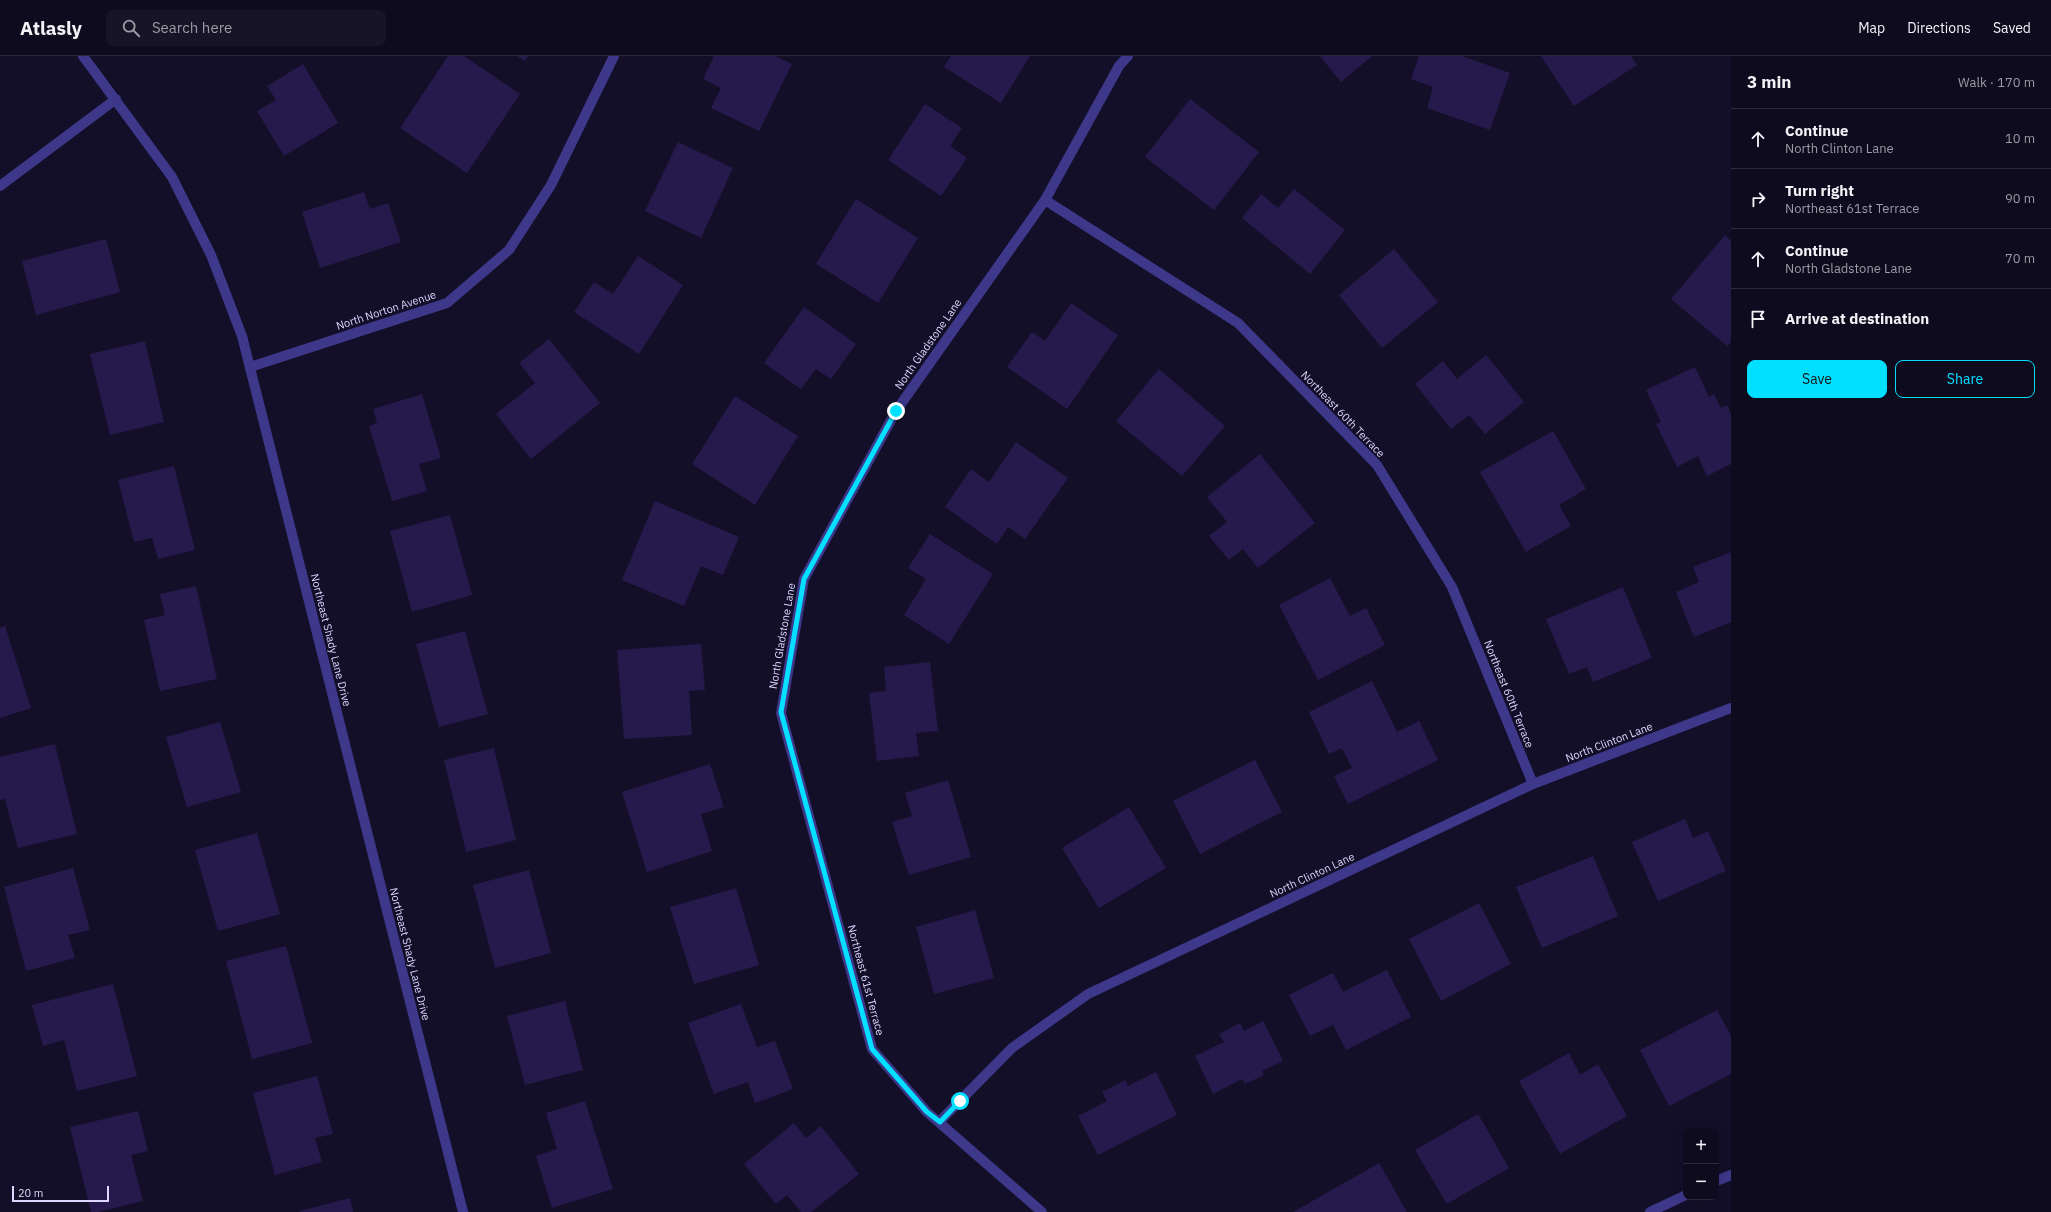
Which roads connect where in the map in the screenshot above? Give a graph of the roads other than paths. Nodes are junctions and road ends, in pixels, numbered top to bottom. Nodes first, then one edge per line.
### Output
1 (83, 56) edge
2 (614, 56) edge
3 (1128, 56) edge
4 (116, 99) junction
5 (0, 186) edge
6 (1045, 200) junction
7 (250, 367) junction
8 (1731, 708) edge
9 (781, 712) joint
10 (1533, 784) junction
11 (940, 1122) junction
12 (1731, 1174) edge
13 (1719, 1180) edge
14 (1683, 1196) edge
15 (463, 1212) edge
16 (1042, 1212) edge
17 (1650, 1212) edge

1 - 4 street, Northeast Shady Lane Drive
2 - 7 street, North Norton Avenue
3 - 6 street, North Gladstone Lane
4 - 5 street
4 - 7 street, Northeast Shady Lane Drive
6 - 9 street, North Gladstone Lane
6 - 10 street, Northeast 60th Terrace
7 - 15 street, Northeast Shady Lane Drive
8 - 10 street, North Clinton Lane
9 - 11 street, Northeast 61st Terrace
10 - 11 street, North Clinton Lane
11 - 16 street, Northeast 61st Terrace
12 - 13 street
14 - 17 street

